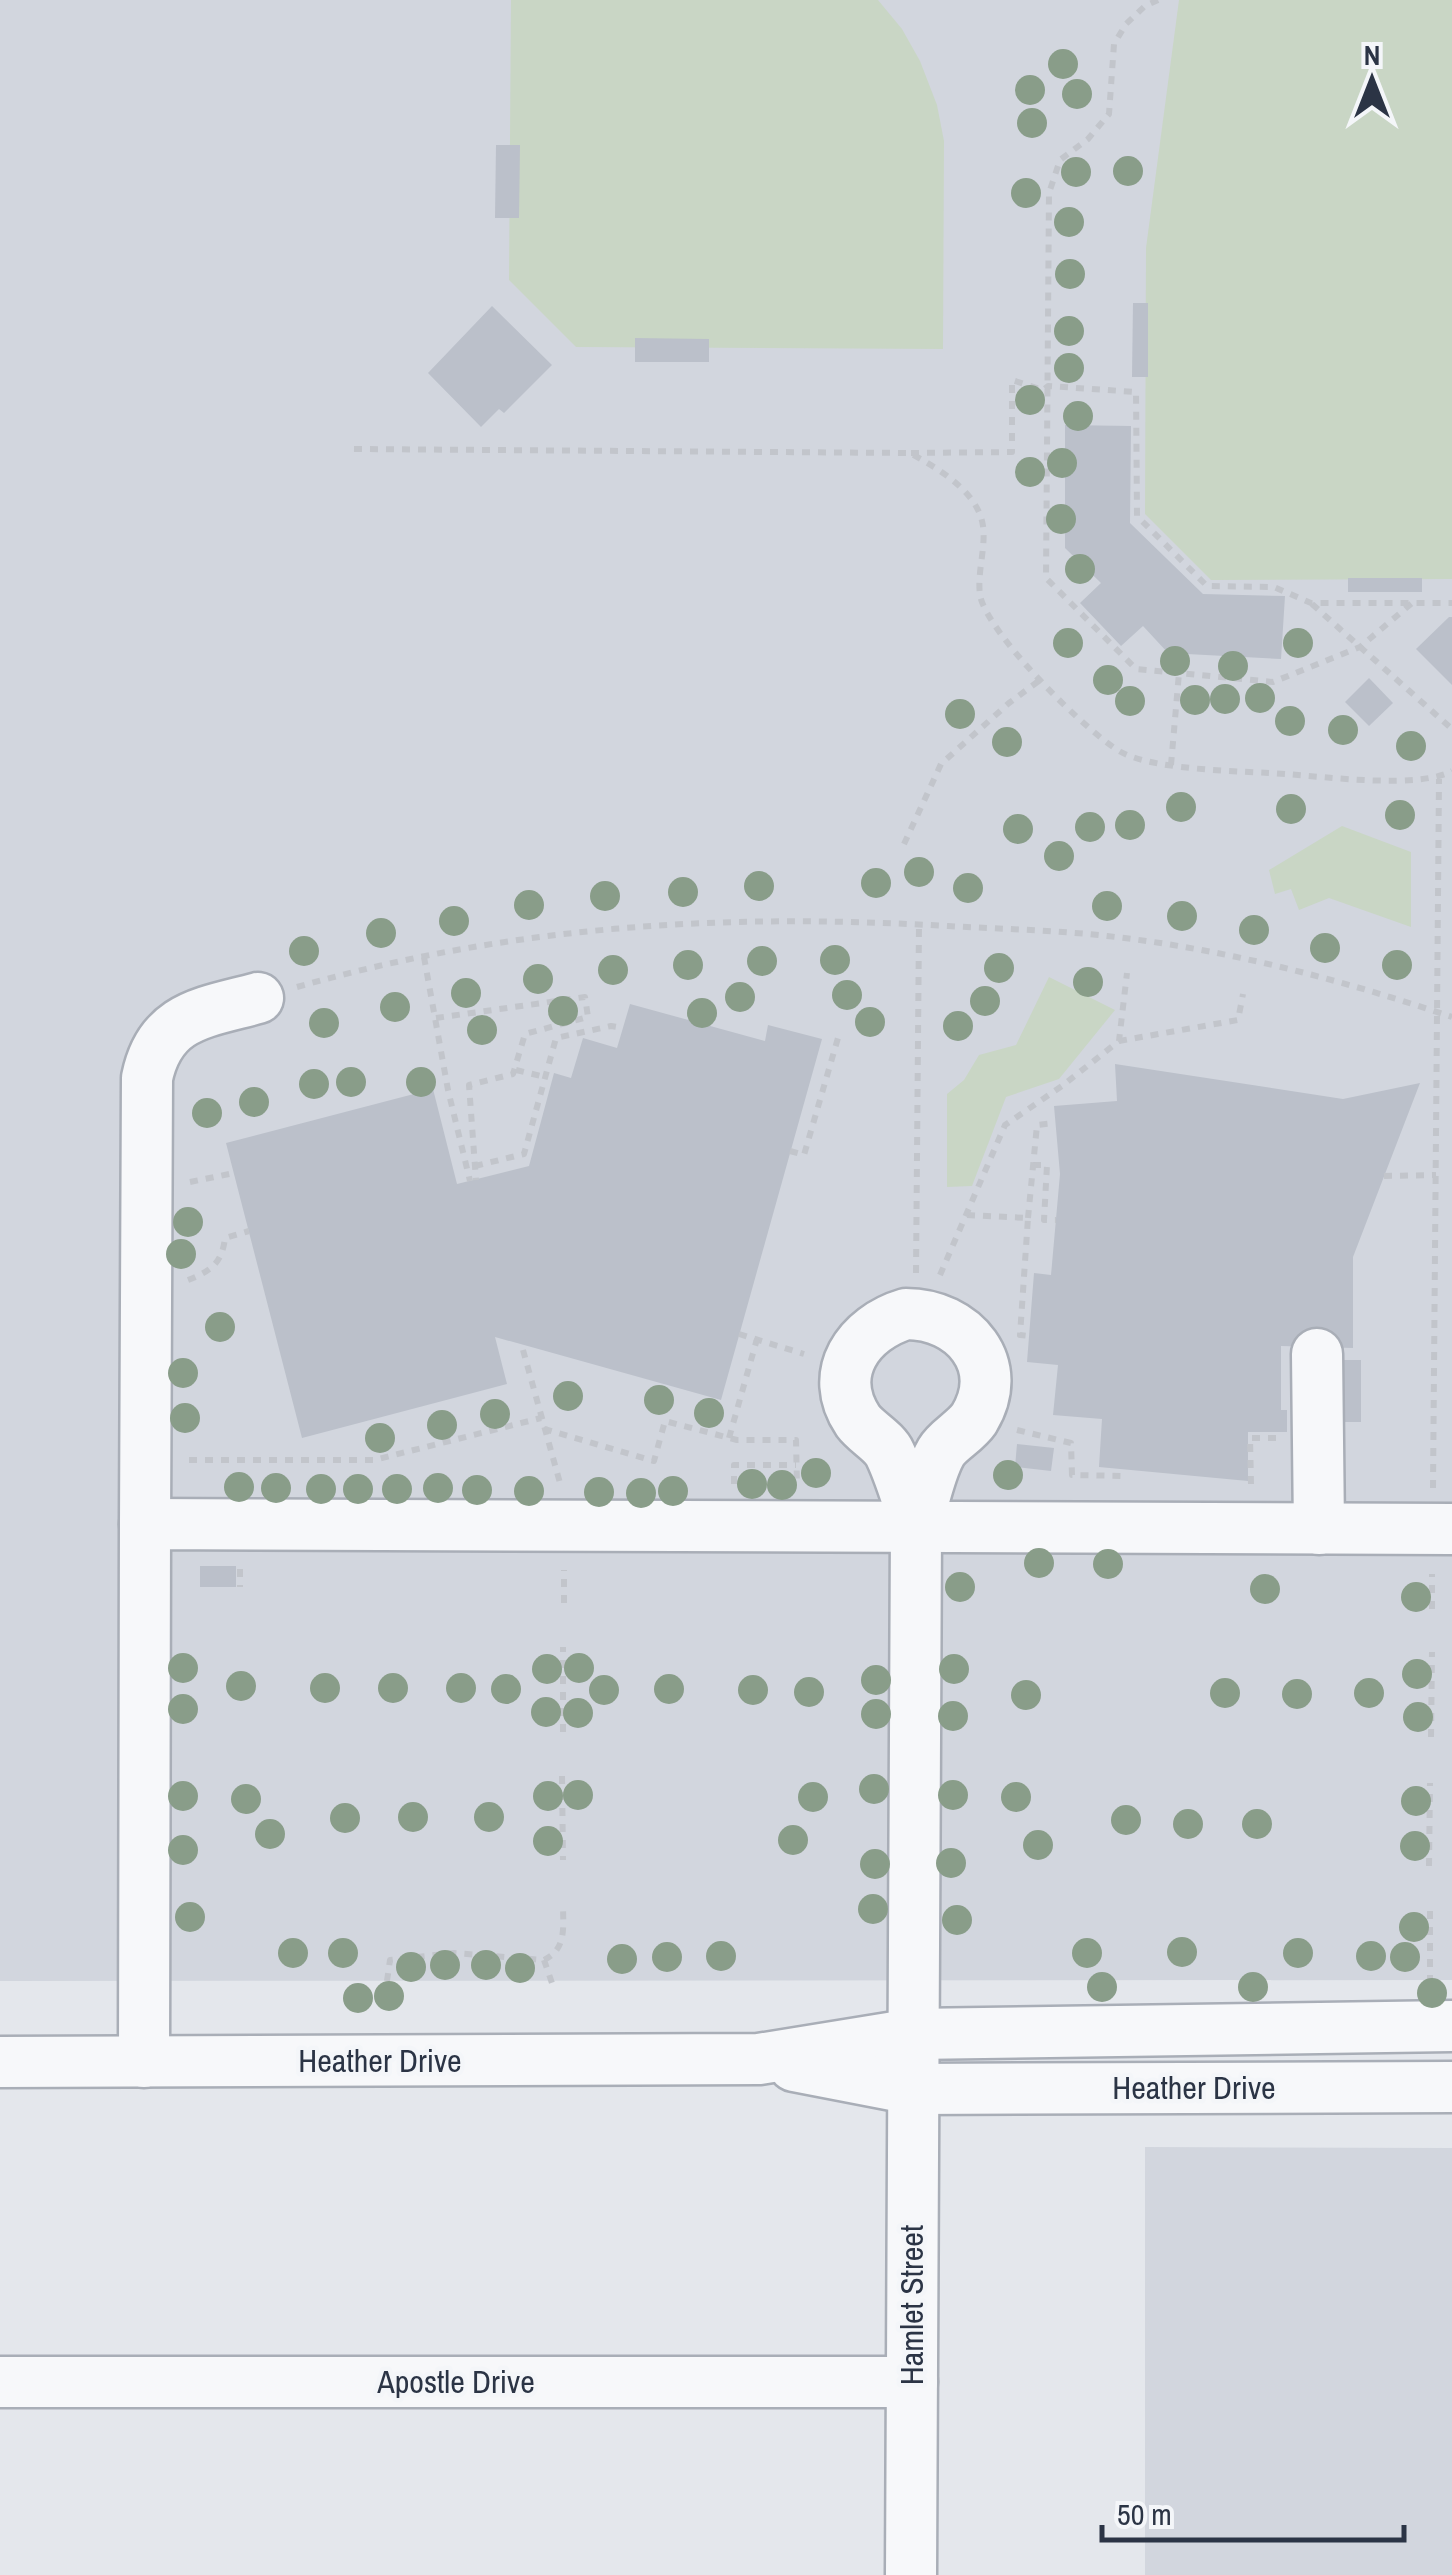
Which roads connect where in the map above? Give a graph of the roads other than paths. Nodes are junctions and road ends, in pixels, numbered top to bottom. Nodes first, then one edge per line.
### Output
1 (258, 998) road end
2 (1317, 1354) dead end
3 (145, 1524) junction
4 (916, 1527) junction
5 (1319, 1529) junction
6 (1439, 1535) edge
7 (1452, 2026) edge
8 (914, 2034) junction
9 (759, 2059) junction
10 (0, 2062) edge
11 (144, 2062) junction
12 (1452, 2086) edge
13 (912, 2089) junction
14 (0, 2382) edge
15 (912, 2382) junction
16 (911, 2575) edge

1 - 3 street
2 - 5 street
3 - 4 street
3 - 11 street
4 - 5 street
4 - 8 street, Hamlet Street
5 - 6 street
7 - 8 street, Heather Drive
8 - 9 street, Heather Drive
8 - 13 street, Hamlet Street
9 - 11 street, Heather Drive
9 - 13 street, Heather Drive
10 - 11 street, Heather Drive
12 - 13 street, Heather Drive
13 - 15 street, Hamlet Street
14 - 15 street, Apostle Drive
15 - 16 street, Hamlet Street

